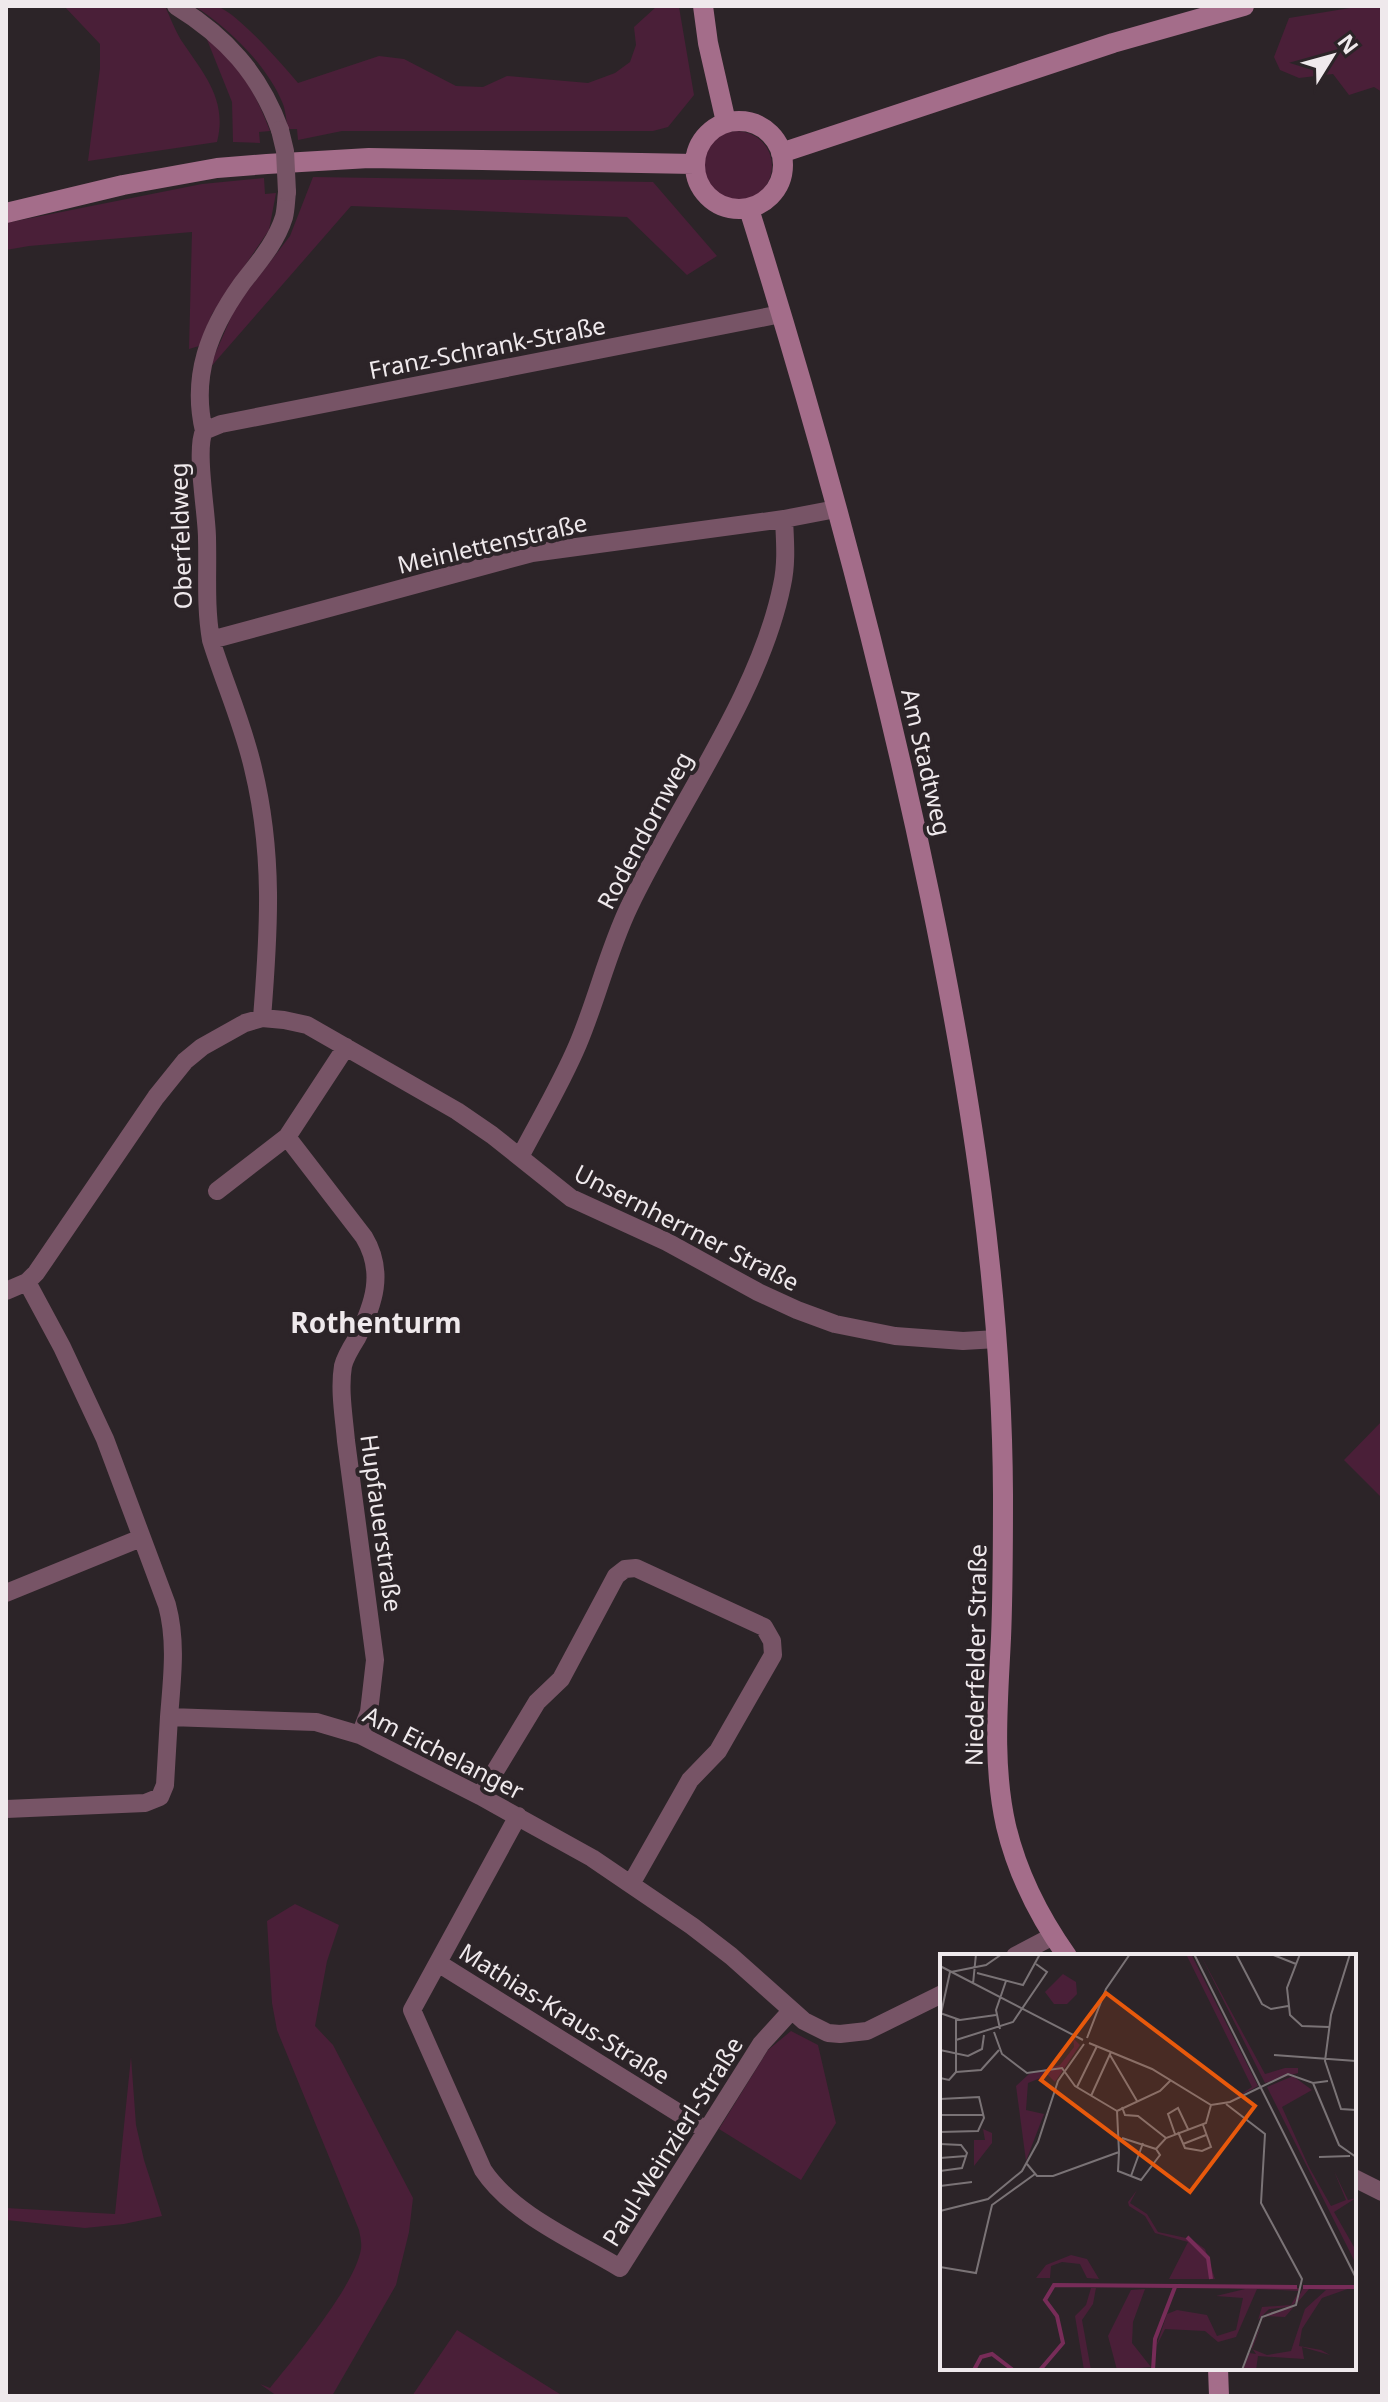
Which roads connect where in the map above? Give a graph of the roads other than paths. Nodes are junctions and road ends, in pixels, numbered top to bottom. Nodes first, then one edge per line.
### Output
1 (176, 6) edge
2 (703, 6) edge
3 (1244, 6) edge
4 (726, 122) junction
5 (781, 153) junction
6 (694, 164) junction
7 (749, 209) junction
8 (6, 213) edge
9 (781, 314) junction
10 (204, 431) junction
11 (836, 509) junction
12 (784, 519) junction
13 (211, 640) junction
14 (262, 1018) junction
15 (346, 1047) junction
16 (287, 1137) junction
17 (520, 1157) junction
18 (217, 1191) dead end
19 (27, 1282) junction
20 (6, 1291) edge
21 (997, 1339) junction
22 (141, 1538) junction
23 (6, 1593) edge
24 (169, 1717) junction
25 (360, 1735) junction
26 (480, 1796) junction
27 (6, 1809) edge
28 (518, 1816) junction
29 (631, 1884) junction
30 (1053, 1936) junction
31 (1019, 1954) edge
32 (1066, 1954) edge
33 (438, 1963) junction
34 (940, 1995) edge
35 (791, 2011) junction
36 (706, 2130) junction
37 (1356, 2179) edge
38 (1382, 2192) edge
39 (1218, 2370) edge
40 (1219, 2396) edge

1 - 10 street, Oberfeldweg, bridge
2 - 4 street
3 - 5 street
4 - 5 street
4 - 6 street
5 - 7 street
6 - 7 street
6 - 8 street
7 - 9 street, Am Stadtweg
9 - 10 street, Franz-Schrank-Straße
9 - 11 street, Am Stadtweg
10 - 13 street, Oberfeldweg
11 - 12 street, Meinlettenstraße
11 - 21 street, Am Stadtweg
12 - 13 street, Meinlettenstraße
12 - 17 street, Rodendornweg
13 - 14 street, Oberfeldweg
14 - 15 street, Unsernherrner Straße
14 - 19 street
15 - 16 street
15 - 17 street, Unsernherrner Straße
16 - 18 street
16 - 25 street, Hupfauerstraße
17 - 21 street, Unsernherrner Straße
19 - 20 street
19 - 22 street
21 - 30 street, Niederfelder Straße
22 - 23 street
22 - 24 street
24 - 25 street, Am Eichelanger
24 - 27 street
25 - 26 street, Am Eichelanger
26 - 28 street, Am Eichelanger
26 - 29 street
28 - 29 street, Am Eichelanger
28 - 33 street, Paul-Weinzierl-Straße
29 - 35 street, Am Eichelanger
30 - 31 street
30 - 32 street, Niederfelder Straße
33 - 36 street, Mathias-Kraus-Straße
33 - 36 street, Paul-Weinzierl-Straße
34 - 35 street, Am Eichelanger
35 - 36 street, Paul-Weinzierl-Straße
37 - 38 street
39 - 40 street

